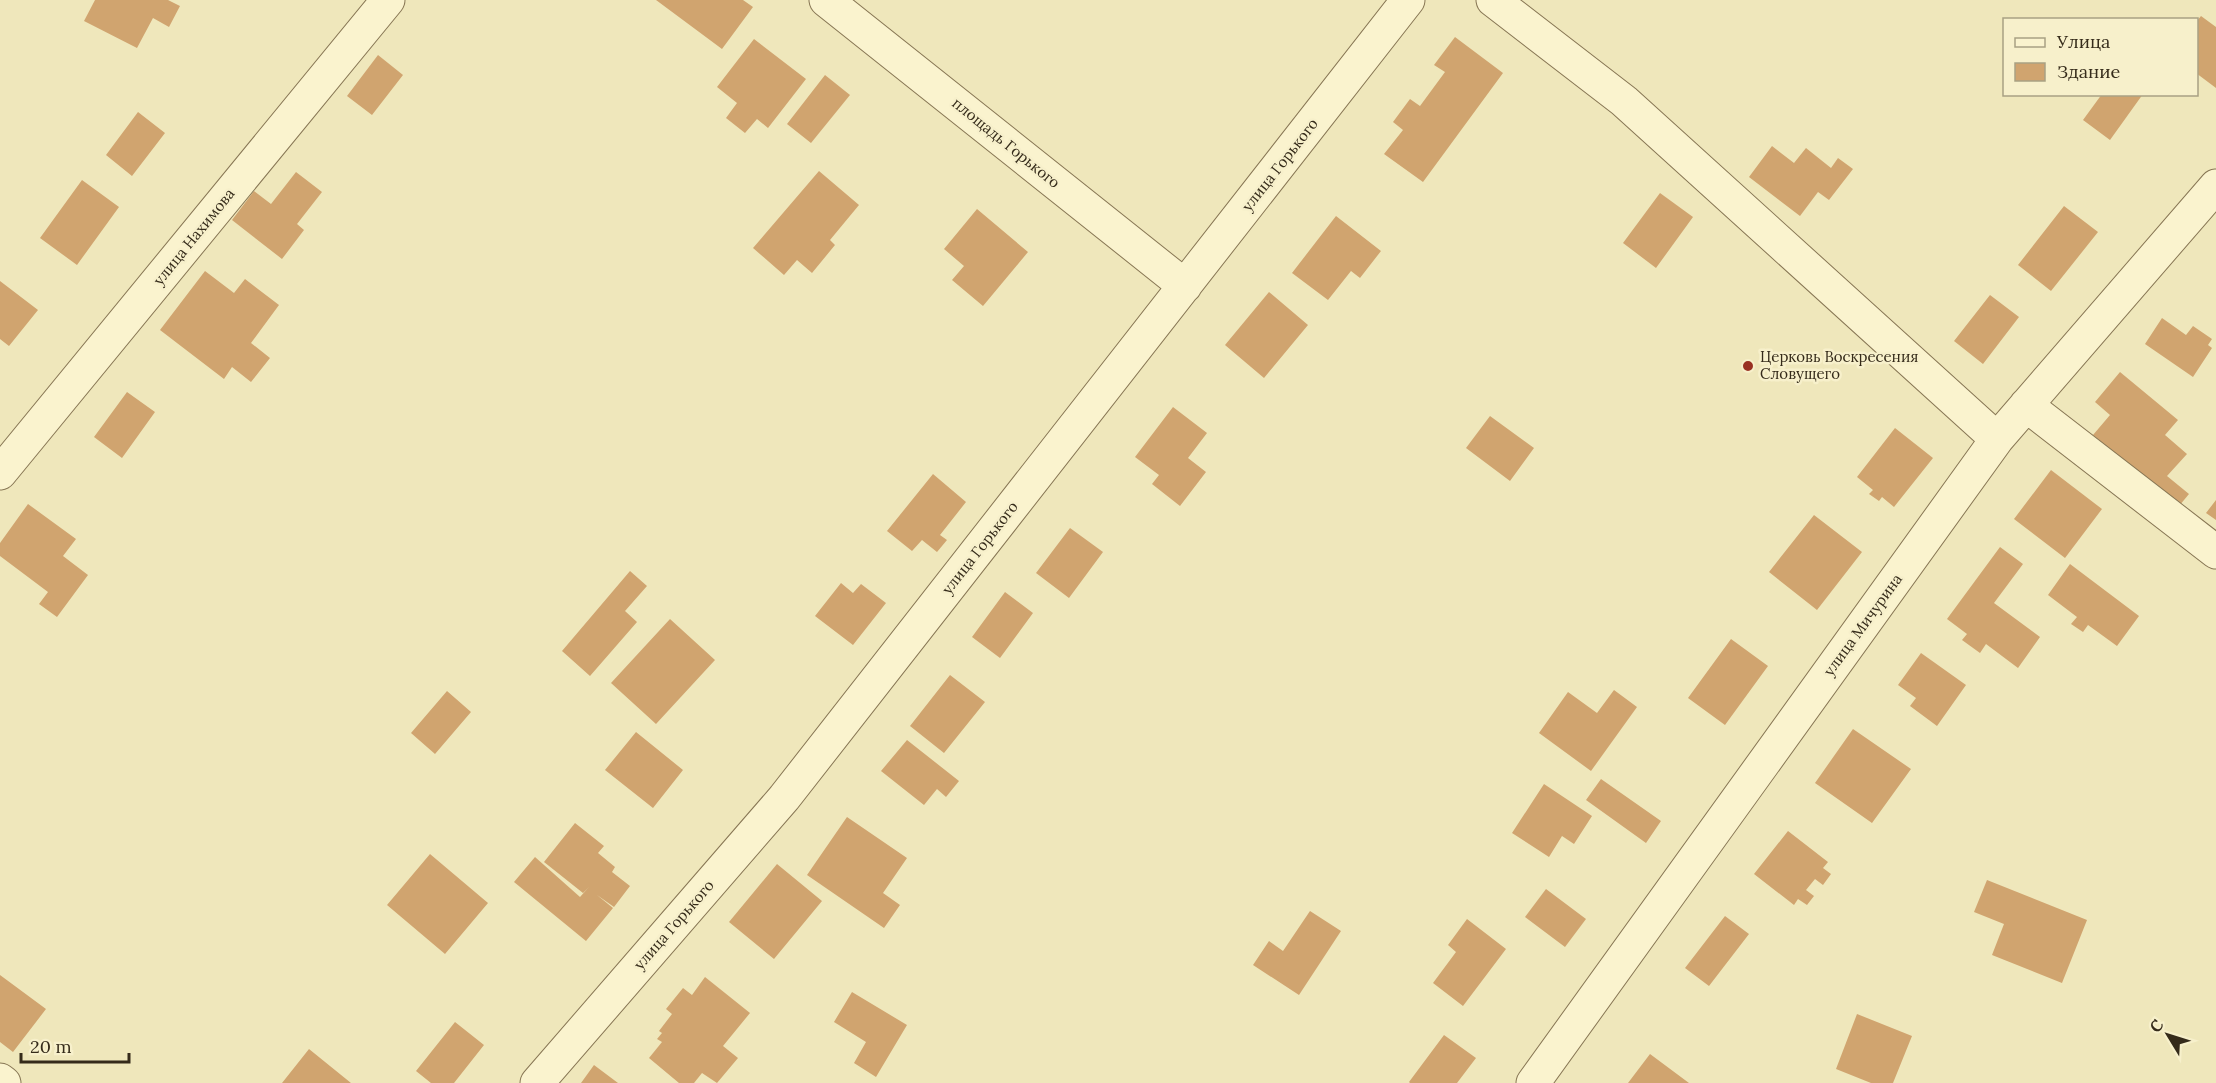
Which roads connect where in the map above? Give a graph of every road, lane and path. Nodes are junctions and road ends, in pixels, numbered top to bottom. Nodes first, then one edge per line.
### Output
1 (388, 0) edge
2 (826, 0) edge
3 (1408, 0) edge
4 (1493, 0) edge
5 (2216, 186) edge
6 (1185, 286) junction
7 (2026, 405) junction
8 (1997, 439) junction
9 (0, 473) edge
10 (2216, 552) edge
11 (0, 1080) edge
12 (4, 1083) edge
13 (537, 1083) edge
14 (1533, 1083) edge

1 - 9 street, улица Нахимова
2 - 6 street, площадь Горького
3 - 6 street, улица Горького
4 - 8 street
5 - 7 street, улица Мичурина
6 - 13 street, улица Горького
7 - 8 street, улица Мичурина
7 - 10 street
8 - 14 street, улица Мичурина
11 - 12 street

